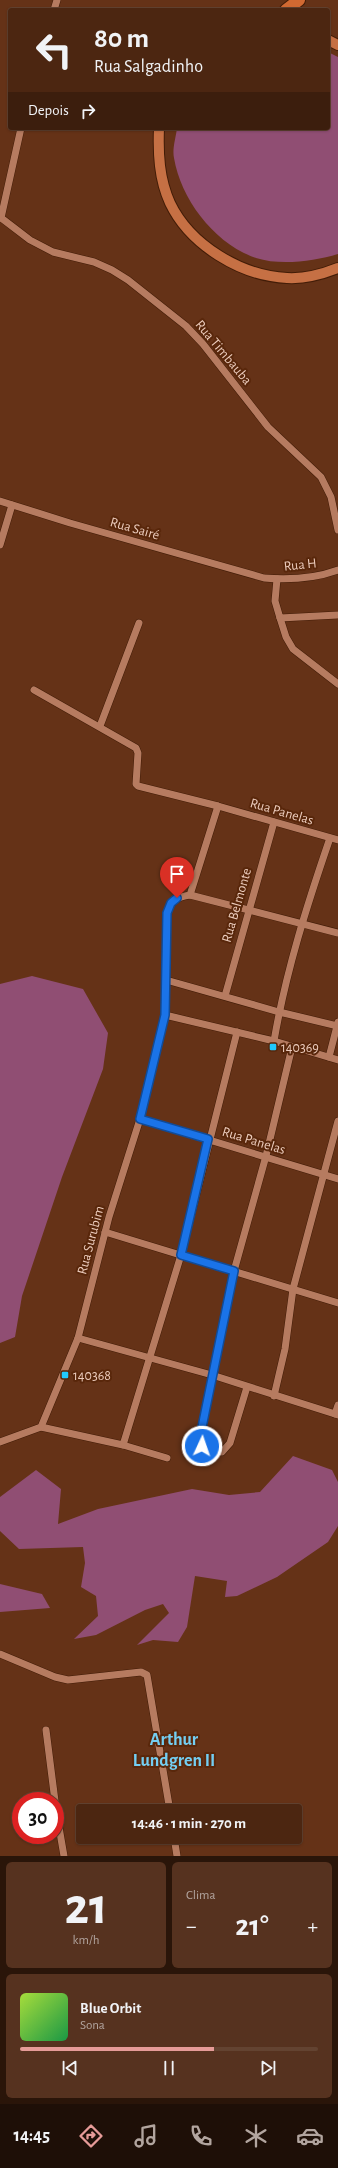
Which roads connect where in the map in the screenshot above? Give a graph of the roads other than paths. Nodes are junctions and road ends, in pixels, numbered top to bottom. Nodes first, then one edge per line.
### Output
1 (299, 0) edge
2 (289, 8) edge
3 (21, 130) edge
4 (159, 130) edge
5 (0, 218) edge
6 (338, 268) edge
7 (0, 501) edge
8 (12, 505) junction
9 (338, 530) edge
10 (0, 545) edge
11 (338, 570) edge
12 (264, 578) joint
13 (278, 579) junction
14 (338, 615) edge
15 (280, 618) junction
16 (139, 623) dead end
17 (338, 684) edge
18 (34, 690) dead end
19 (100, 726) junction
20 (218, 806) junction
21 (274, 822) junction
22 (330, 838) junction
23 (338, 840) edge
24 (190, 895) junction
25 (247, 910) junction
26 (301, 924) junction
27 (338, 933) edge
28 (166, 980) junction
29 (225, 996) junction
30 (279, 1012) junction
31 (165, 1015) junction
32 (338, 1024) edge
33 (237, 1032) junction
34 (274, 1041) junction
35 (292, 1047) junction
36 (329, 1057) junction
37 (338, 1060) edge
38 (140, 1119) junction
39 (338, 1121) edge
40 (208, 1139) junction
41 (266, 1156) junction
42 (323, 1175) junction
43 (338, 1179) edge
44 (105, 1232) junction
45 (181, 1255) junction
46 (234, 1271) junction
47 (293, 1289) junction
48 (338, 1303) edge
49 (78, 1338) junction
50 (151, 1357) junction
51 (212, 1375) junction
52 (247, 1387) junction
53 (274, 1396) junction
54 (338, 1405) edge
55 (337, 1415) edge
56 (41, 1427) junction
57 (0, 1442) edge
58 (123, 1445) junction
59 (167, 1458) dead end
60 (0, 1654) edge
61 (46, 1730) dead end
62 (54, 1792) edge
63 (169, 1804) edge
64 (62, 1844) edge
65 (175, 1844) edge
66 (64, 1856) edge
67 (177, 1856) edge

1 - 2 highway
3 - 5 street
4 - 6 main road
5 - 9 street, Rua Timbauba
7 - 8 street, Rua Sairé
8 - 10 street
8 - 12 street, Rua Sairé
11 - 13 street, Rua H
12 - 13 street, Rua H
13 - 15 street
14 - 15 street
15 - 17 street
16 - 19 street
18 - 19 street
19 - 20 street, Rua Panelas
20 - 21 street, Rua Panelas
20 - 24 street
21 - 22 street, Rua Panelas
21 - 25 street, Rua Belmonte
22 - 23 street, Rua Panelas
22 - 26 street
24 - 25 street
24 - 28 street, Rua Surubim
25 - 26 street
25 - 29 street, Rua Belmonte
26 - 27 street
26 - 30 street
28 - 29 street
28 - 31 street, Rua Surubim
29 - 30 street
30 - 32 street
30 - 34 street
31 - 33 street
31 - 38 street, Rua Surubim
32 - 36 street
33 - 34 street
33 - 40 street
34 - 35 street
35 - 36 street
35 - 41 street
36 - 37 street
38 - 40 street, Rua Panelas
38 - 44 street, Rua Surubim
39 - 42 street
40 - 41 street, Rua Panelas
40 - 45 street
41 - 42 street, Rua Panelas
41 - 46 street
42 - 43 street, Rua Panelas
42 - 47 street
44 - 45 street
44 - 49 street, Rua Surubim
45 - 46 street
45 - 50 street
46 - 47 street
46 - 51 street
47 - 48 street
47 - 53 street
49 - 50 street
49 - 56 street, Rua Surubim
50 - 51 street
50 - 58 street
51 - 52 street
51 - 52 street
52 - 53 street
53 - 55 street
54 - 55 street
56 - 57 street
56 - 58 street
58 - 59 street
60 - 63 street
61 - 62 street
64 - 66 street
65 - 67 street

